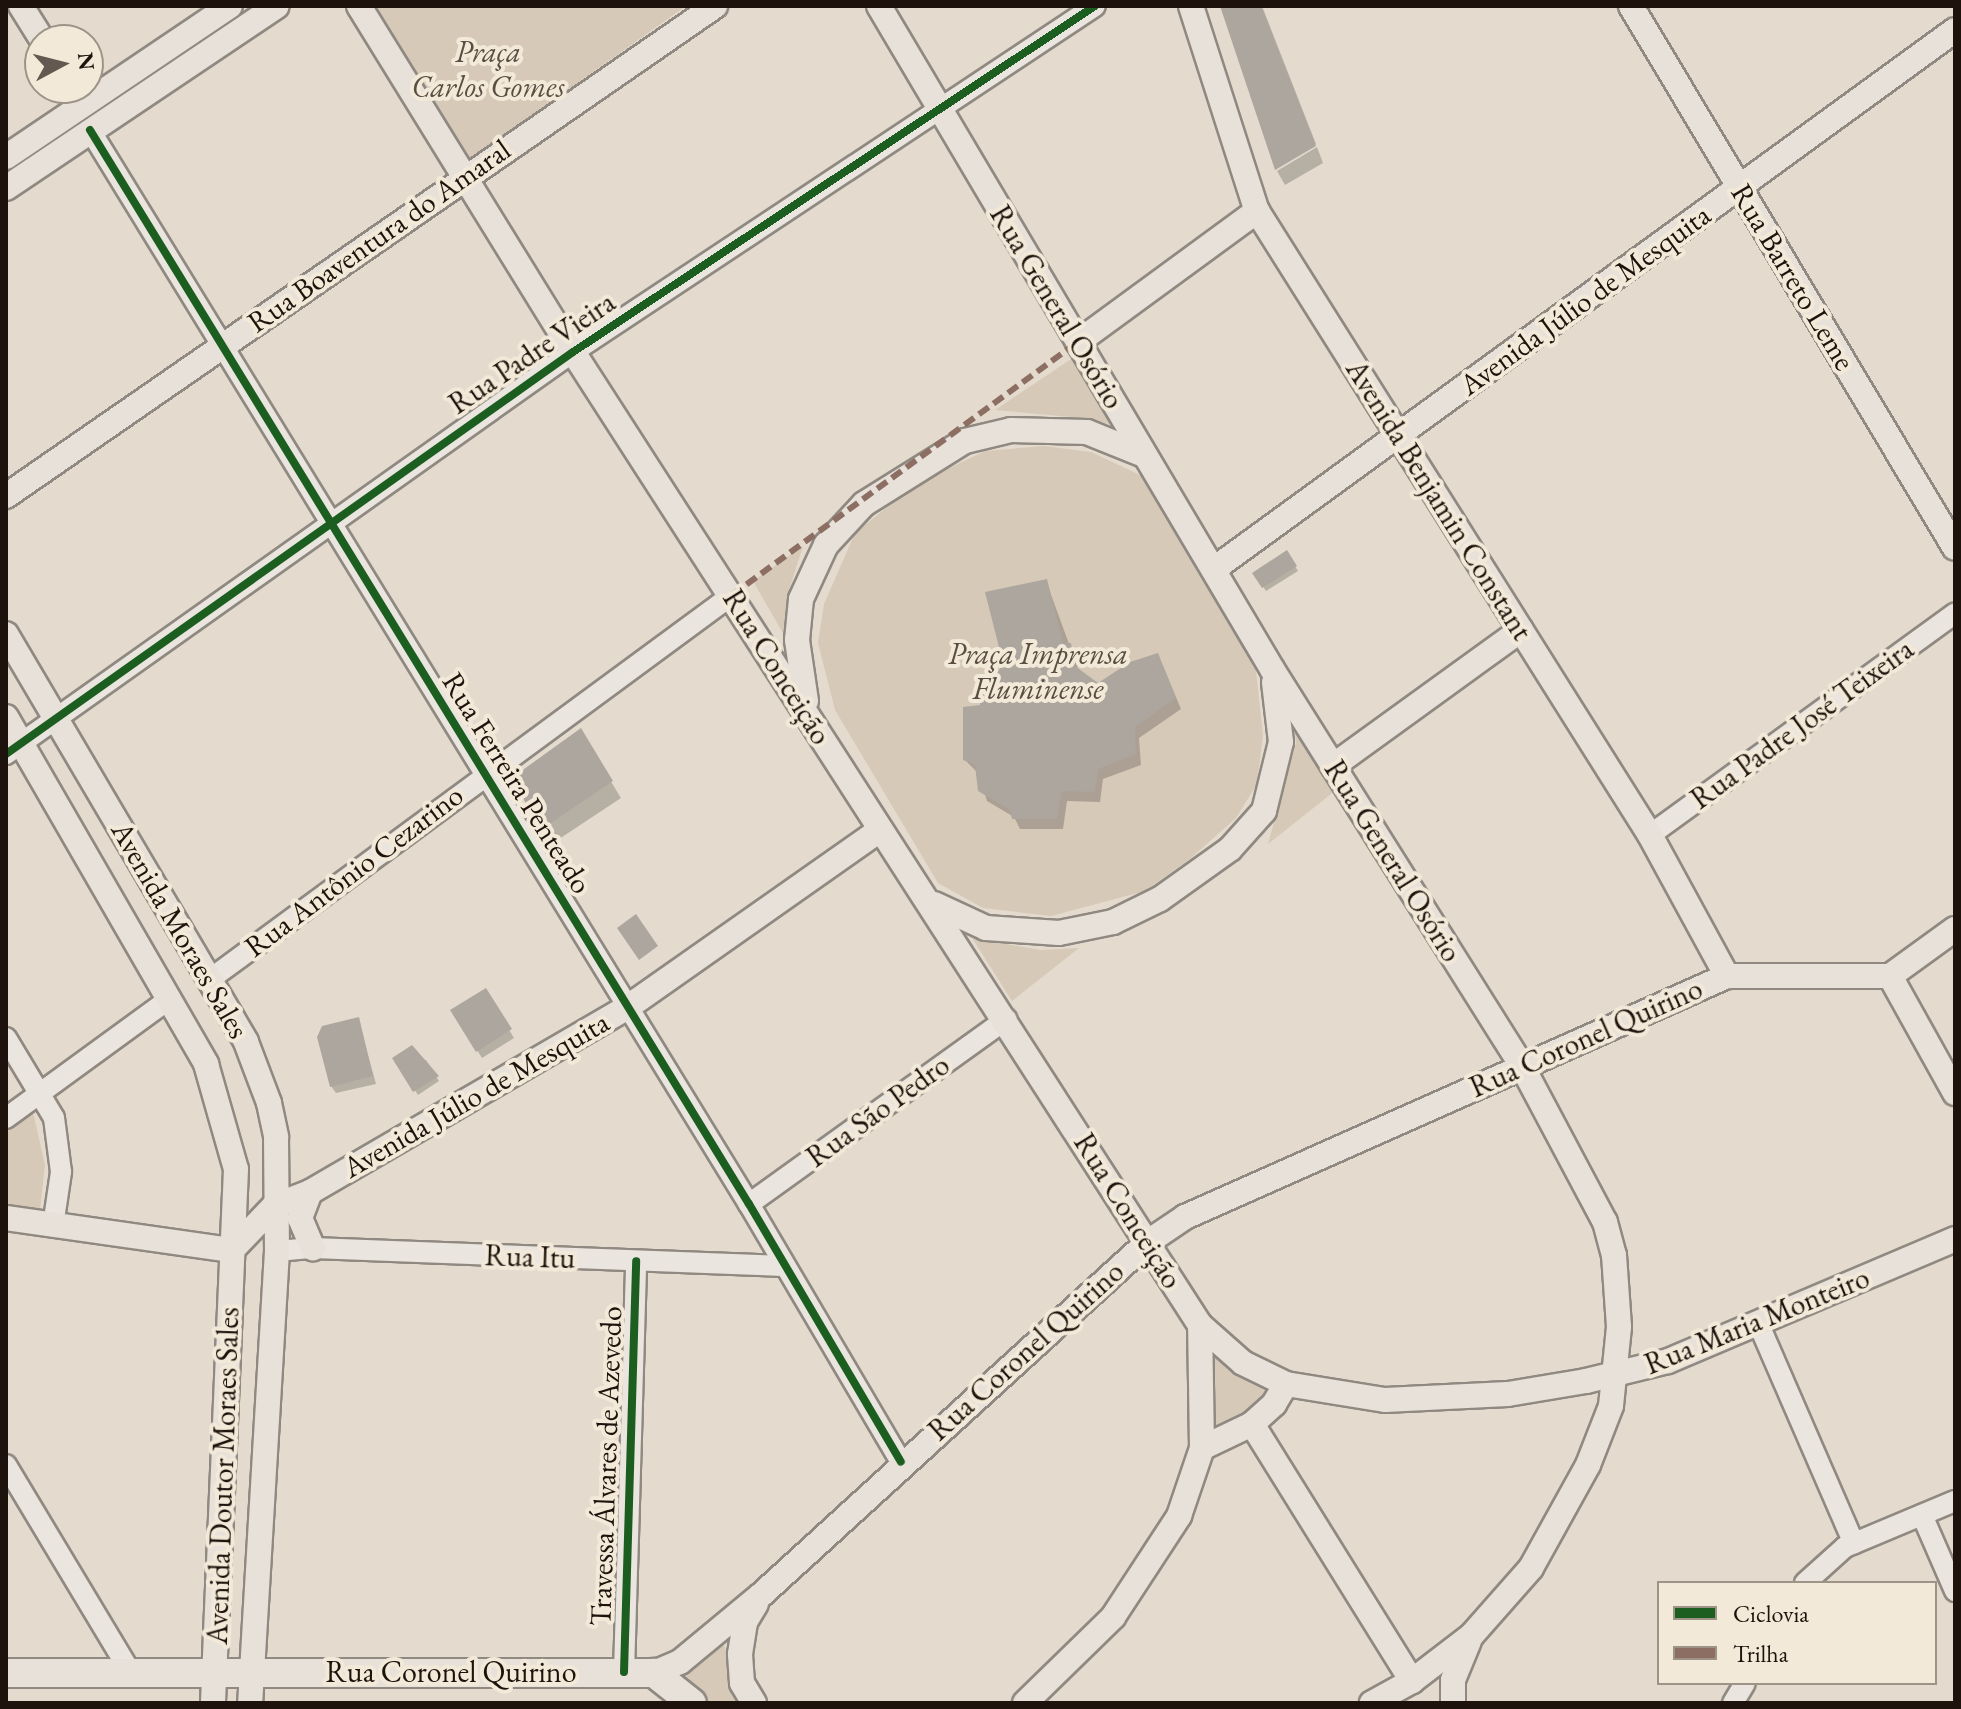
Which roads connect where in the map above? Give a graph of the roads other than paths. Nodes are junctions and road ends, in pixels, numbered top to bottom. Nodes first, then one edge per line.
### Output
1 (21, 6) edge
2 (230, 6) edge
3 (277, 6) edge
4 (359, 6) edge
5 (715, 6) edge
6 (879, 6) edge
7 (1095, 6) edge
8 (1191, 6) edge
9 (1631, 6) edge
10 (32, 24) edge
11 (1953, 37) edge
12 (104, 80) edge
13 (68, 104) edge
14 (939, 111) junction
15 (90, 130) junction
16 (6, 157) edge
17 (466, 176) junction
18 (1740, 187) junction
19 (6, 188) edge
20 (1257, 211) junction
21 (1078, 342) junction
22 (219, 347) junction
23 (573, 352) junction
24 (1399, 434) junction
25 (1146, 456) junction
26 (6, 496) edge
27 (328, 524) junction
28 (1955, 548) edge
29 (1214, 569) junction
30 (732, 595) junction
31 (1955, 613) edge
32 (1521, 630) junction
33 (6, 634) edge
34 (1272, 669) junction
35 (6, 717) edge
36 (57, 718) junction
37 (810, 721) junction
38 (14, 749) edge
39 (1333, 766) junction
40 (483, 774) junction
41 (880, 830) junction
42 (1650, 835) junction
43 (932, 903) junction
44 (1955, 929) edge
45 (1727, 976) junction
46 (1890, 976) junction
47 (209, 980) junction
48 (169, 999) junction
49 (628, 1007) junction
50 (1006, 1019) junction
51 (6, 1038) edge
52 (1523, 1068) junction
53 (41, 1093) junction
54 (1955, 1093) edge
55 (6, 1118) edge
56 (310, 1192) junction
57 (749, 1204) junction
58 (274, 1206) junction
59 (6, 1218) edge
60 (53, 1226) junction
61 (1955, 1239) edge
62 (1148, 1242) junction
63 (313, 1248) junction
64 (232, 1250) junction
65 (277, 1251) junction
66 (636, 1261) junction
67 (784, 1266) junction
68 (1200, 1325) junction
69 (1759, 1325) junction
70 (1616, 1375) junction
71 (1286, 1384) junction
72 (1252, 1424) junction
73 (1202, 1448) junction
74 (901, 1462) junction
75 (6, 1465) edge
76 (1955, 1501) edge
77 (1922, 1515) junction
78 (1854, 1543) junction
79 (1807, 1581) edge
80 (1955, 1591) edge
81 (761, 1595) junction
82 (1472, 1635) junction
83 (215, 1672) junction
84 (251, 1672) junction
85 (624, 1672) junction
86 (6, 1673) edge
87 (131, 1673) junction
88 (654, 1673) junction
89 (1412, 1681) junction
90 (1744, 1685) edge
91 (213, 1703) edge
92 (250, 1703) edge
93 (692, 1703) edge
94 (754, 1703) edge
95 (1025, 1703) edge
96 (1372, 1703) edge
97 (1453, 1703) edge
98 (1733, 1703) edge

1 - 10 main road
2 - 12 main road
3 - 15 main road
4 - 17 main road, Rua Conceição
5 - 17 main road, Rua Boaventura do Amaral
6 - 14 main road, Rua General Osório
7 - 14 street, Rua Padre Vieira
8 - 20 main road, Avenida Benjamin Constant
9 - 18 main road, Rua Barreto Leme
11 - 18 main road, Avenida Júlio de Mesquita
13 - 16 main road
14 - 21 main road, Rua General Osório
14 - 23 street, Rua Padre Vieira
15 - 19 main road
15 - 22 street, Rua Ferreira Penteado
17 - 22 main road, Rua Boaventura do Amaral
17 - 23 main road, Rua Conceição
18 - 24 main road, Avenida Júlio de Mesquita
18 - 28 main road, Rua Barreto Leme
20 - 21 main road
20 - 24 main road, Avenida Benjamin Constant
21 - 25 main road, Rua General Osório
22 - 26 main road, Rua Boaventura do Amaral
22 - 27 street, Rua Ferreira Penteado
23 - 27 street, Rua Padre Vieira
23 - 30 main road, Rua Conceição
24 - 29 main road, Avenida Júlio de Mesquita
24 - 32 main road, Avenida Benjamin Constant
25 - 29 main road, Rua General Osório
25 - 37 main road
27 - 36 street, Rua Padre Vieira
27 - 40 street, Rua Ferreira Penteado
29 - 34 main road, Rua General Osório
30 - 37 main road, Rua Conceição
30 - 40 street, Rua Antônio Cezarino
31 - 42 street, Rua Padre José Teixeira
32 - 39 main road
32 - 42 main road, Avenida Benjamin Constant
33 - 36 main road, Avenida Moraes Sales
34 - 39 main road, Rua General Osório
34 - 43 main road
35 - 38 main road, Avenida Moraes Sales
36 - 38 street, Rua Padre Vieira
36 - 47 main road, Avenida Moraes Sales
37 - 41 main road, Rua Conceição
38 - 48 main road, Avenida Moraes Sales
39 - 52 main road, Rua General Osório
40 - 47 street, Rua Antônio Cezarino
40 - 49 street, Rua Ferreira Penteado
41 - 43 main road, Rua Conceição
41 - 49 main road, Avenida Júlio de Mesquita
42 - 45 main road, Avenida Benjamin Constant
43 - 50 main road, Rua Conceição
44 - 46 main road
45 - 46 main road, Rua Coronel Quirino
45 - 52 main road, Rua Coronel Quirino
46 - 54 main road
47 - 58 main road, Avenida Moraes Sales
48 - 53 street
48 - 64 main road, Avenida Moraes Sales
49 - 56 main road, Avenida Júlio de Mesquita
49 - 57 street, Rua Ferreira Penteado
50 - 57 street, Rua São Pedro
50 - 62 main road, Rua Conceição
51 - 53 street
52 - 62 main road, Rua Coronel Quirino
52 - 70 main road, Rua General Osório
53 - 55 street
53 - 60 street
56 - 58 main road, Avenida Júlio de Mesquita
56 - 63 main road
57 - 67 street, Rua Ferreira Penteado
58 - 64 main road, Avenida Júlio de Mesquita
58 - 65 main road, Avenida Moraes Sales
59 - 60 main road
60 - 64 main road
61 - 69 main road, Rua Maria Monteiro
62 - 68 main road, Rua Conceição
62 - 74 main road, Rua Coronel Quirino
63 - 65 street, Rua Itu
63 - 66 street, Rua Itu
64 - 83 main road, Avenida Doutor Moraes Sales
65 - 84 main road, Avenida Doutor Moraes Sales
66 - 67 street, Rua Itu
66 - 85 street, Travessa Álvares de Azevedo
67 - 74 street, Rua Ferreira Penteado
68 - 71 main road, Rua Maria Monteiro
68 - 73 main road
69 - 70 main road, Rua Maria Monteiro
69 - 78 street
70 - 71 main road, Rua Maria Monteiro
70 - 82 main road, Rua General Osório
71 - 72 main road
72 - 73 main road
72 - 89 main road
73 - 95 main road
74 - 81 main road, Rua Coronel Quirino
75 - 87 street
76 - 77 street
77 - 78 street
77 - 80 street
78 - 79 street
81 - 88 main road, Rua Coronel Quirino
81 - 94 main road
82 - 89 main road, Rua General Osório
82 - 97 main road
83 - 84 highway, Rua Coronel Quirino
83 - 87 highway, Rua Coronel Quirino
83 - 91 main road, Avenida Doutor Moraes Sales
84 - 85 highway, Rua Coronel Quirino
84 - 92 main road, Avenida Doutor Moraes Sales
85 - 88 highway, Rua Coronel Quirino
86 - 87 highway, Rua Coronel Quirino
88 - 93 highway
89 - 96 main road, Rua General Osório
90 - 98 street

